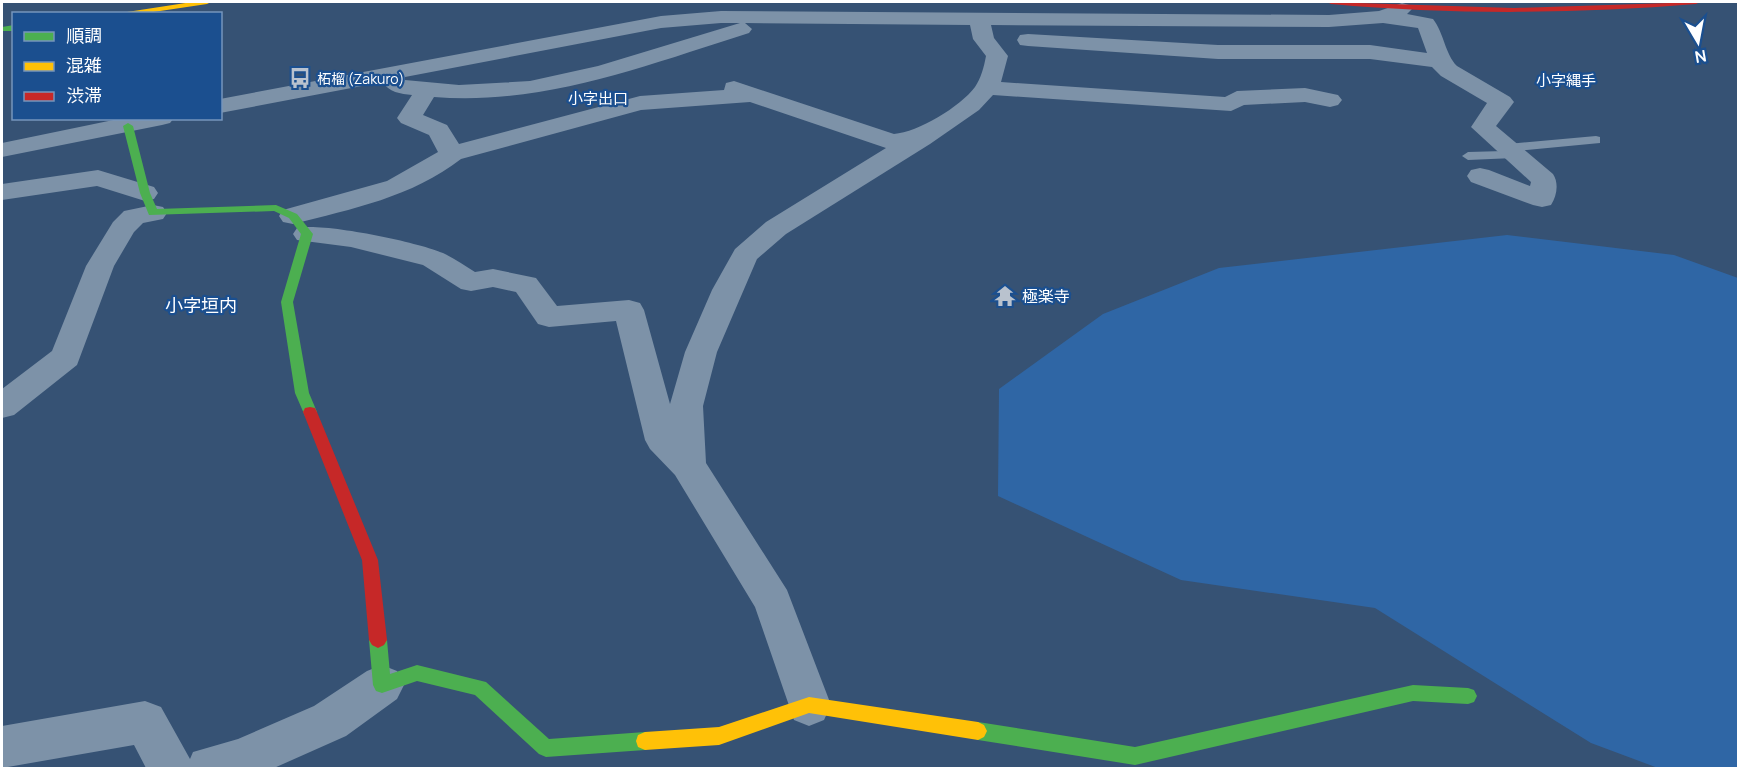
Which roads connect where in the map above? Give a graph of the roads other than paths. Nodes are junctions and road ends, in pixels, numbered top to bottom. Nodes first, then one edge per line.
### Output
1 (207, 2) edge
2 (1331, 2) edge
3 (1696, 2) edge
4 (133, 12) edge
5 (1392, 13) junction
6 (777, 16) junction
7 (981, 29) junction
8 (1439, 62) junction
9 (603, 72) junction
10 (394, 74) junction
11 (989, 88) junction
12 (426, 90) junction
13 (755, 95) junction
14 (1330, 100) dead end
15 (222, 106) edge
16 (154, 120) edge
17 (128, 126) junction
18 (921, 139) junction
19 (1596, 140) dead end
20 (2, 150) edge
21 (1511, 151) junction
22 (452, 154) junction
23 (1474, 166) joint
24 (2, 192) edge
25 (149, 203) junction
26 (300, 225) junction
27 (2, 406) edge
28 (688, 465) junction
29 (382, 685) junction
30 (1468, 696) dead end
31 (809, 705) junction
32 (2, 748) edge
33 (171, 768) edge
34 (209, 768) edge

1 - 4 main road
2 - 5 main road
3 - 5 main road
5 - 7 street
5 - 8 street
6 - 7 street
6 - 9 street
6 - 10 street
7 - 8 street
7 - 11 street
8 - 21 street
9 - 12 street
9 - 13 street
10 - 12 street
10 - 15 street
11 - 14 street
11 - 18 street
12 - 22 street
13 - 18 street
13 - 22 street
16 - 17 street
17 - 20 street
17 - 25 main road
18 - 28 street
19 - 21 lane
21 - 23 lane
21 - 23 street
22 - 26 street
24 - 25 street
25 - 26 main road
25 - 27 street
26 - 28 street
26 - 29 main road
28 - 31 street
29 - 31 main road
29 - 34 street
30 - 31 main road
32 - 33 street

